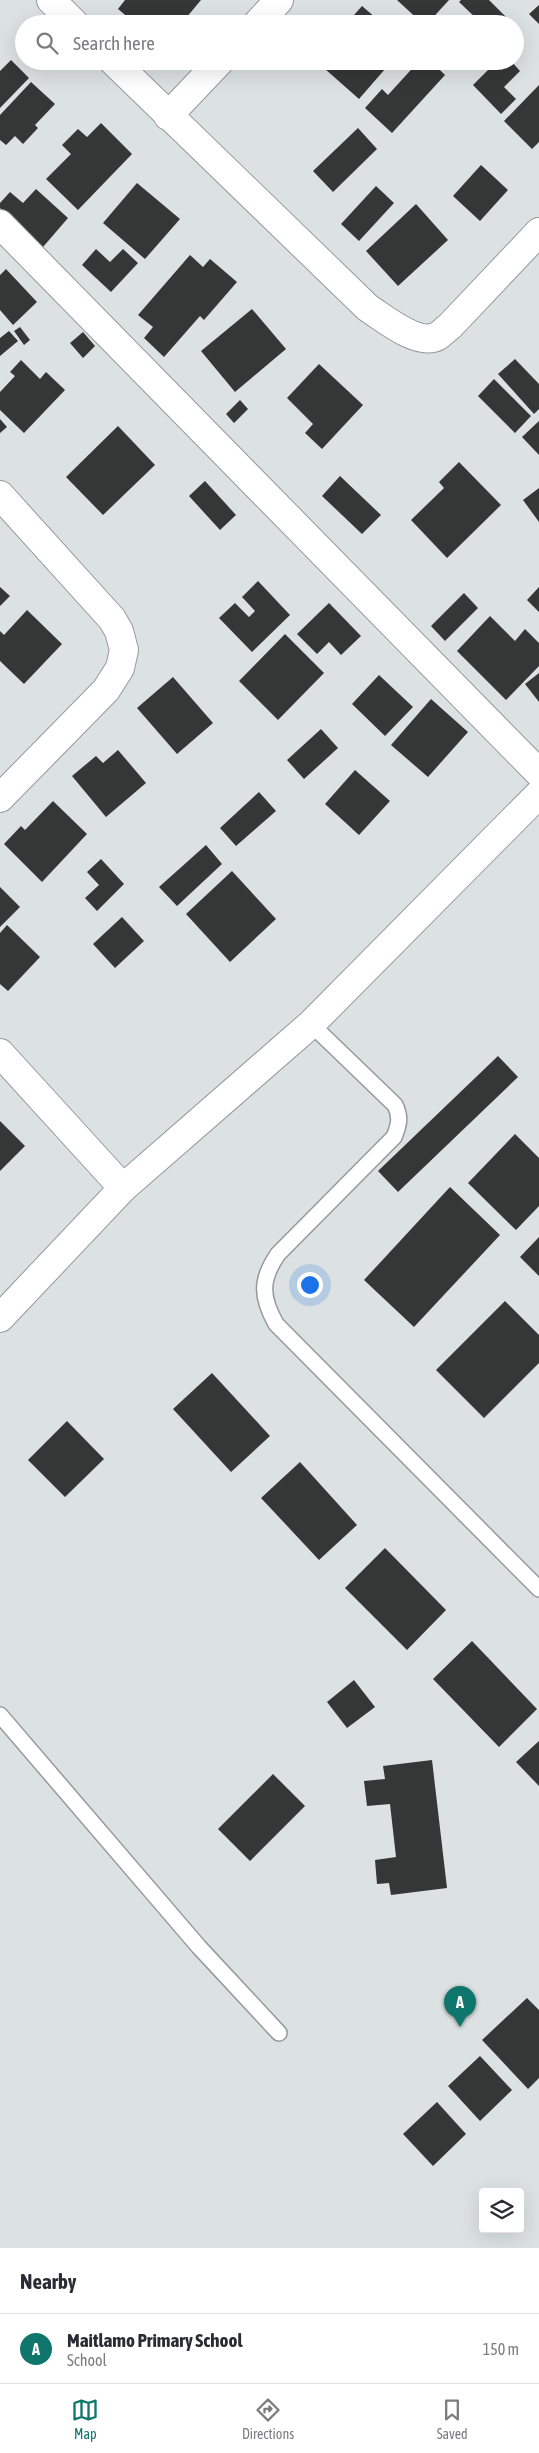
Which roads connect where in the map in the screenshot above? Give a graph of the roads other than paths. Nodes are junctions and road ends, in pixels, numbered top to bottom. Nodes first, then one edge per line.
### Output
1 (51, 0) edge
2 (279, 0) edge
3 (66, 15) edge
4 (265, 15) edge
5 (122, 70) edge
6 (211, 70) edge
7 (168, 116) junction
8 (0, 224) edge
9 (539, 232) edge
10 (0, 495) edge
11 (539, 773) edge
12 (539, 794) edge
13 (0, 798) edge
14 (311, 1024) junction
15 (0, 1053) edge
16 (123, 1188) junction
17 (0, 1318) edge
18 (539, 1589) edge
19 (0, 1715) edge
20 (279, 2033) dead end

1 - 3 street
2 - 4 street
5 - 7 street
6 - 7 street
7 - 9 street
8 - 11 street
10 - 13 street
12 - 14 street
14 - 16 street
14 - 18 lane
15 - 16 street
16 - 17 street
19 - 20 lane

